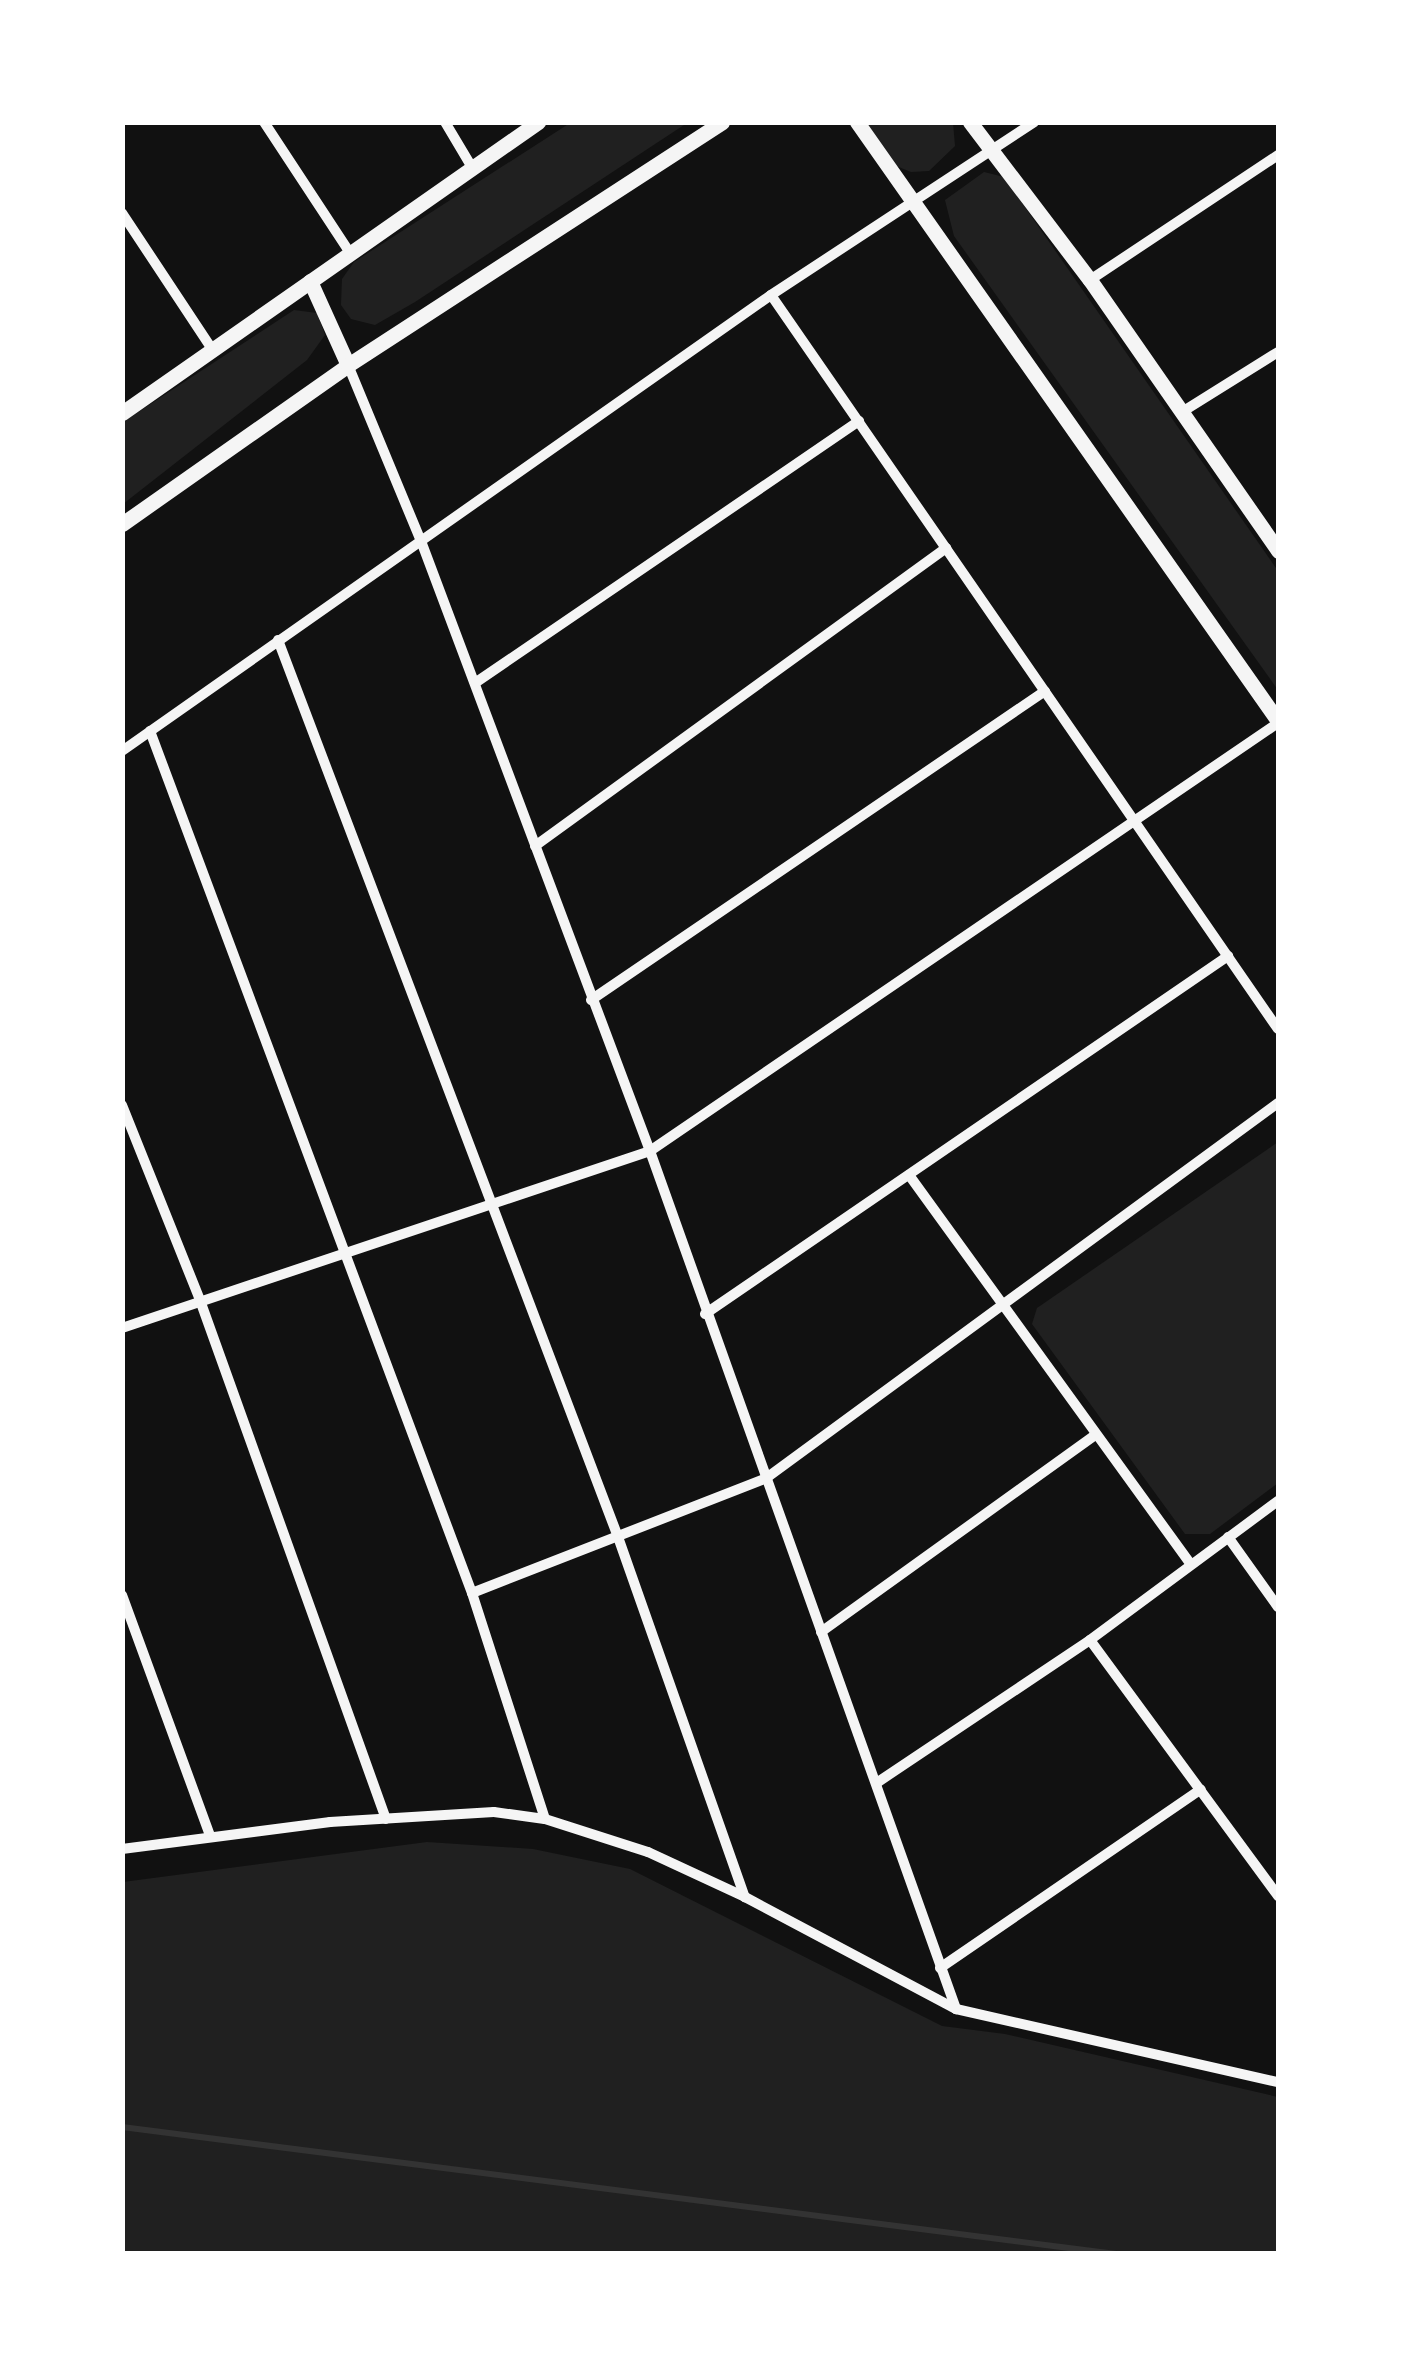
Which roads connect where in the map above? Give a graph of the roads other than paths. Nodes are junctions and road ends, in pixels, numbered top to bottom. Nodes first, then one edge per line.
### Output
1 (264, 122) edge
2 (445, 122) edge
3 (538, 122) edge
4 (722, 122) edge
5 (857, 122) edge
6 (970, 122) edge
7 (1034, 122) edge
8 (989, 150) junction
9 (1278, 155) edge
10 (470, 164) junction
11 (910, 203) junction
12 (122, 213) edge
13 (348, 250) junction
14 (1090, 280) junction
15 (310, 281) junction
16 (771, 296) junction
17 (212, 349) junction
18 (1278, 352) edge
19 (348, 365) junction
20 (1182, 412) junction
21 (122, 413) edge
22 (859, 421) junction
23 (122, 524) edge
24 (420, 541) junction
25 (1276, 543) edge
26 (946, 548) junction
27 (278, 640) junction
28 (475, 683) junction
29 (1045, 691) junction
30 (1278, 722) edge
31 (150, 730) junction
32 (122, 750) edge
33 (1136, 822) junction
34 (534, 846) junction
35 (1228, 956) junction
36 (591, 1000) junction
37 (1278, 1029) edge
38 (1278, 1104) edge
39 (122, 1105) edge
40 (650, 1151) junction
41 (909, 1174) junction
42 (491, 1201) junction
43 (345, 1254) junction
44 (201, 1303) junction
45 (1002, 1306) junction
46 (705, 1314) junction
47 (122, 1328) edge
48 (1095, 1436) junction
49 (766, 1479) junction
50 (1278, 1501) edge
51 (618, 1536) junction
52 (1228, 1536) junction
53 (1190, 1564) junction
54 (472, 1593) junction
55 (122, 1595) edge
56 (1278, 1607) edge
57 (822, 1632) junction
58 (1090, 1640) junction
59 (878, 1782) junction
60 (1201, 1789) junction
61 (386, 1819) junction
62 (545, 1819) junction
63 (210, 1836) junction
64 (122, 1849) edge
65 (1278, 1896) edge
66 (746, 1897) junction
67 (940, 1968) junction
68 (956, 2009) junction
69 (1278, 2082) edge

1 - 13 street
2 - 10 street
3 - 10 main road
4 - 19 main road
5 - 11 main road
6 - 8 main road
7 - 8 street
8 - 11 street
8 - 14 main road
9 - 14 street
10 - 13 main road
11 - 16 street
11 - 30 main road
12 - 17 street
13 - 15 main road
14 - 20 main road
15 - 17 main road
15 - 19 main road
16 - 22 street
16 - 24 street
17 - 21 main road
18 - 20 street
19 - 23 main road
19 - 24 street
20 - 25 main road
22 - 26 street
22 - 28 street
24 - 27 street
24 - 28 street
26 - 29 street
26 - 34 street
27 - 31 street
27 - 42 street
28 - 34 street
29 - 33 street
29 - 36 street
30 - 33 street
31 - 32 street
31 - 43 street
33 - 35 street
33 - 40 street
34 - 36 street
35 - 37 street
35 - 41 street
36 - 40 street
38 - 45 street
39 - 44 street
40 - 42 street
40 - 46 street
41 - 45 street
41 - 46 street
42 - 43 street
42 - 51 street
43 - 44 street
43 - 54 street
44 - 47 street
44 - 61 street
45 - 48 street
45 - 49 street
46 - 49 street
48 - 53 street
48 - 57 street
49 - 51 street
49 - 57 street
50 - 52 street
51 - 54 street
51 - 66 street
52 - 53 street
52 - 56 street
53 - 58 street
54 - 62 street
55 - 63 street
57 - 59 street
58 - 59 street
58 - 60 street
59 - 67 street
60 - 65 street
60 - 67 street
61 - 62 street
61 - 63 street
62 - 66 street
63 - 64 street
66 - 68 street
67 - 68 street
68 - 69 street

